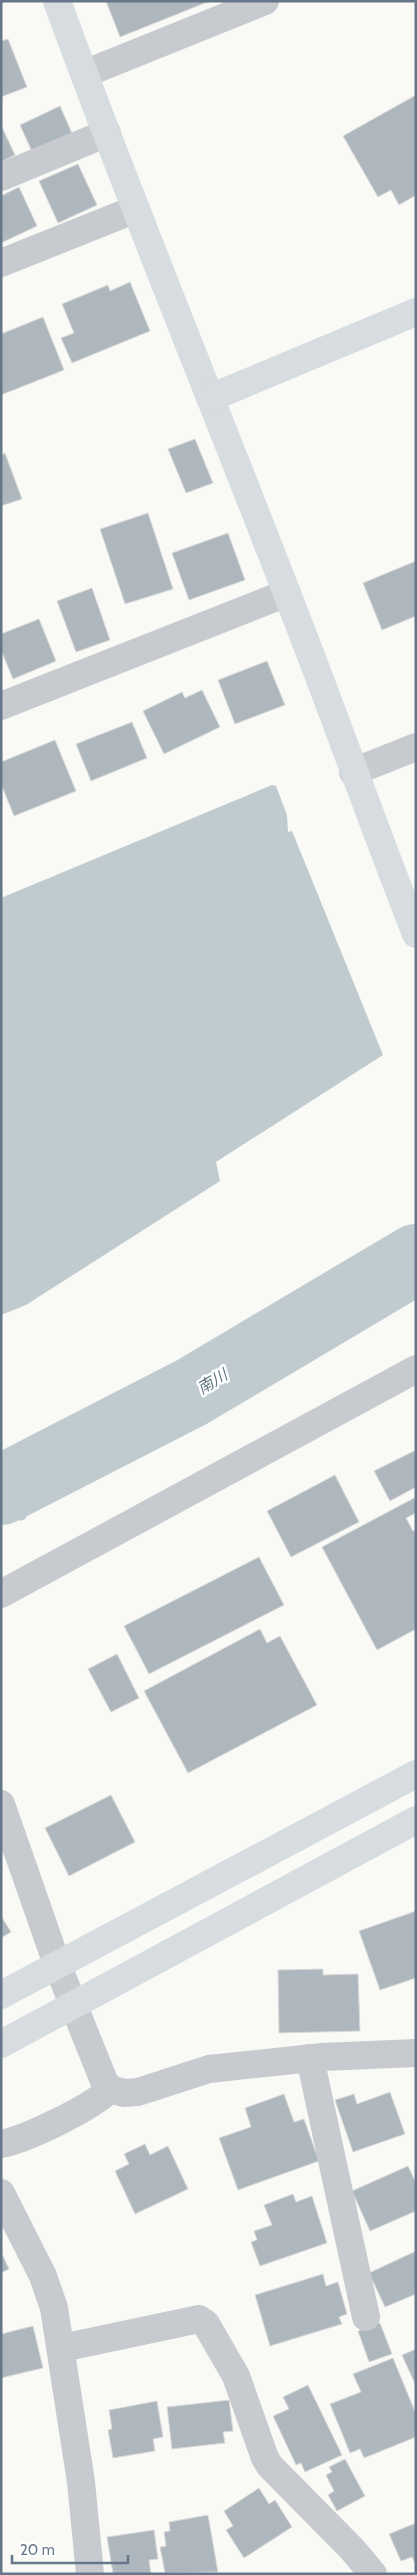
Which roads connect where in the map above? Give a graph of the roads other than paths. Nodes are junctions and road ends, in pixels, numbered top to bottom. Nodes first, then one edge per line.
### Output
1 (57, 1) edge
2 (265, 1) edge
3 (84, 74) junction
4 (106, 133) junction
5 (1, 177) edge
6 (136, 209) junction
7 (1, 263) edge
8 (416, 312) edge
9 (210, 398) junction
10 (287, 593) junction
11 (1, 706) edge
12 (416, 747) edge
13 (353, 772) junction
14 (416, 934) edge
15 (416, 1369) edge
16 (1, 1594) edge
17 (416, 1774) edge
18 (1, 1804) edge
19 (416, 1820) edge
20 (57, 1964) junction
21 (1, 1995) edge
22 (74, 2003) junction
23 (1, 2044) edge
24 (416, 2053) edge
25 (310, 2058) junction
26 (110, 2089) junction
27 (1, 2144) edge
28 (1, 2193) edge
29 (366, 2317) dead end
30 (62, 2348) junction
31 (90, 2574) edge
32 (373, 2574) edge

1 - 3 street
2 - 3 street
3 - 4 street
4 - 5 street
4 - 6 street
6 - 7 street
6 - 9 street
8 - 9 street
9 - 10 street
10 - 11 street
10 - 13 street
12 - 13 street
13 - 14 street
15 - 16 street
17 - 20 street
18 - 20 street
19 - 22 street
20 - 21 street
20 - 22 street
22 - 23 street
22 - 26 street
24 - 25 street
25 - 26 street
25 - 29 street
26 - 27 street
28 - 30 street
30 - 31 street
30 - 32 street

